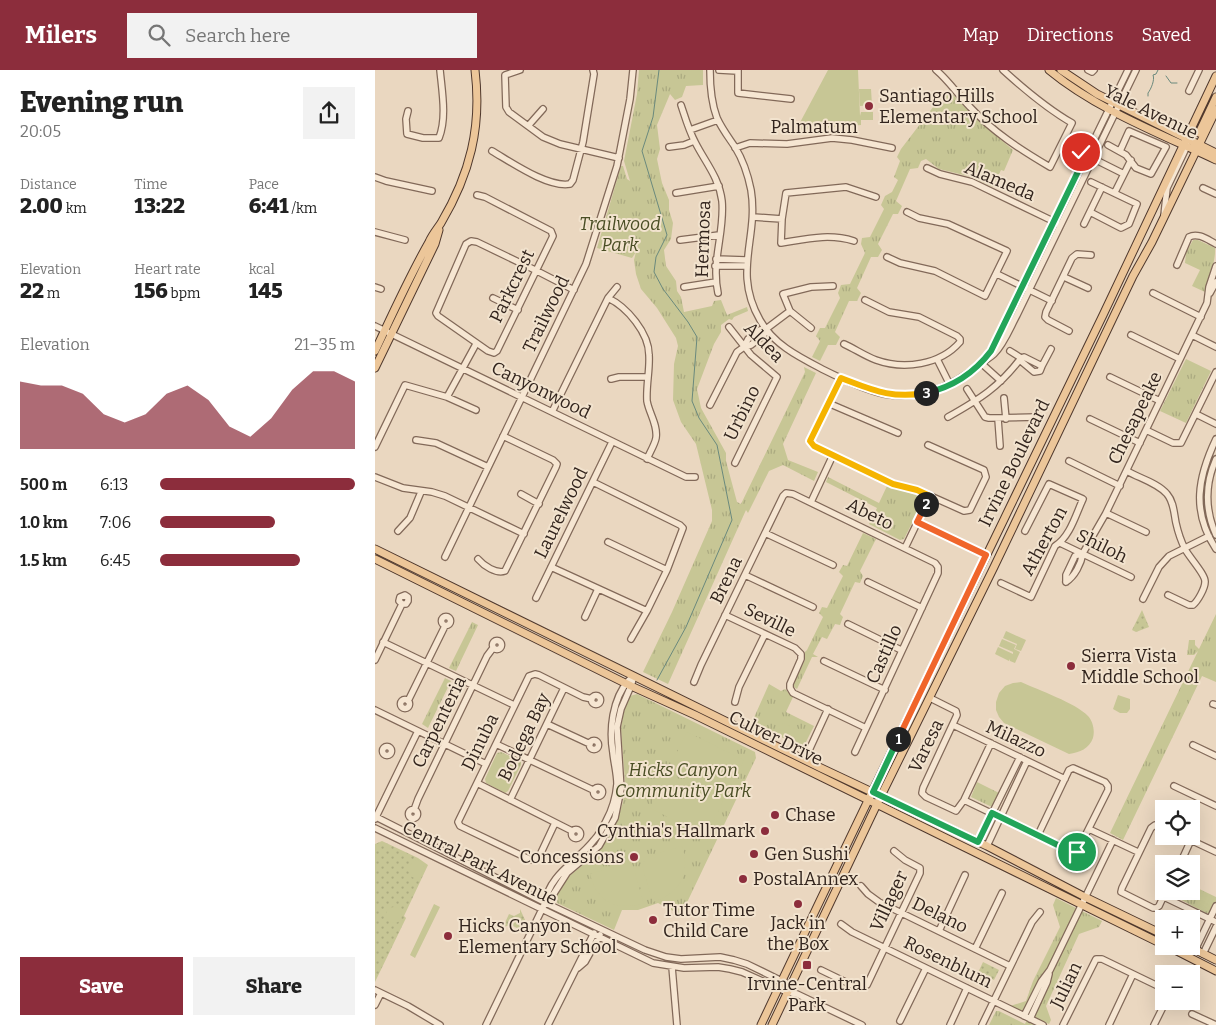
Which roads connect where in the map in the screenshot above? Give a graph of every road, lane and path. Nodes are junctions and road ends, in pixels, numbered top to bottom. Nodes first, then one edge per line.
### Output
1 (440, 70) edge
2 (475, 70) edge
3 (520, 70) edge
4 (593, 70) edge
5 (633, 70) edge
6 (710, 70) edge
7 (719, 70) edge
8 (1003, 70) edge
9 (1049, 70) edge
10 (1061, 70) edge
11 (1089, 70) edge
12 (1094, 70) edge
13 (1128, 70) edge
14 (1136, 70) edge
15 (1199, 70) edge
16 (738, 71) edge
17 (940, 71) edge
18 (1216, 76) edge
19 (1189, 91) dead end
20 (1216, 97) edge
21 (791, 99) dead end
22 (681, 105) dead end
23 (1114, 107) junction
24 (543, 109) dead end
25 (1216, 110) edge
26 (408, 111) dead end
27 (718, 120) junction
28 (528, 126) junction
29 (690, 130) junction
30 (694, 141) junction
31 (1062, 143) junction
32 (1185, 143) junction
33 (1108, 146) dead end
34 (1197, 146) junction
35 (669, 147) dead end
36 (735, 148) junction
37 (892, 148) dead end
38 (581, 149) junction
39 (492, 151) dead end
40 (1120, 152) junction
41 (1216, 153) edge
42 (1086, 155) junction
43 (619, 158) junction
44 (1093, 159) junction
45 (1131, 160) junction
46 (1216, 160) edge
47 (927, 168) dead end
48 (1124, 174) junction
49 (375, 177) edge
50 (1091, 182) dead end
51 (719, 186) junction
52 (1102, 187) junction
53 (1203, 188) dead end
54 (432, 191) dead end
55 (1115, 192) junction
56 (676, 193) dead end
57 (1216, 194) edge
58 (477, 195) dead end
59 (875, 197) dead end
60 (907, 212) dead end
61 (1090, 212) junction
62 (753, 217) junction
63 (782, 219) junction
64 (1163, 219) junction
65 (1054, 221) junction
66 (1061, 224) junction
67 (1084, 224) dead end
68 (375, 232) edge
69 (719, 235) junction
70 (405, 240) dead end
71 (680, 240) dead end
72 (854, 241) dead end
73 (1216, 244) edge
74 (1091, 255) dead end
75 (887, 257) dead end
76 (716, 262) junction
77 (746, 263) junction
78 (1177, 265) dead end
79 (1216, 266) edge
80 (537, 271) junction
81 (997, 274) junction
82 (1064, 277) junction
83 (716, 282) junction
84 (1216, 282) edge
85 (833, 286) dead end
86 (1022, 286) junction
87 (617, 287) dead end
88 (684, 287) dead end
89 (1088, 288) dead end
90 (575, 290) junction
91 (1029, 290) junction
92 (718, 293) dead end
93 (1153, 293) dead end
94 (1209, 293) junction
95 (1216, 296) edge
96 (493, 298) dead end
97 (608, 298) junction
98 (865, 300) dead end
99 (1052, 301) junction
100 (518, 310) junction
101 (790, 311) junction
102 (1201, 317) junction
103 (375, 326) edge
104 (729, 327) dead end
105 (811, 328) dead end
106 (765, 330) junction
107 (1069, 331) dead end
108 (388, 333) junction
109 (1131, 335) dead end
110 (1192, 335) junction
111 (476, 344) junction
112 (844, 344) dead end
113 (744, 347) junction
114 (1216, 348) edge
115 (1051, 349) dead end
116 (375, 351) edge
117 (1010, 351) dead end
118 (1021, 358) junction
119 (937, 359) junction
120 (1181, 359) junction
121 (981, 364) junction
122 (1043, 366) junction
123 (375, 368) edge
124 (462, 369) junction
125 (1216, 372) edge
126 (648, 377) junction
127 (777, 377) joint
128 (1110, 377) dead end
129 (841, 378) junction
130 (611, 379) dead end
131 (1001, 382) junction
132 (950, 385) junction
133 (967, 389) dead end
134 (447, 397) junction
135 (521, 398) junction
136 (1005, 398) dead end
137 (1160, 401) junction
138 (975, 402) junction
139 (828, 403) junction
140 (710, 405) dead end
141 (476, 410) dead end
142 (552, 412) junction
143 (1196, 414) junction
144 (948, 417) dead end
145 (1037, 417) dead end
146 (999, 419) junction
147 (1006, 419) junction
148 (1090, 419) dead end
149 (1216, 424) edge
150 (1146, 430) junction
151 (897, 433) dead end
152 (503, 436) junction
153 (416, 440) dead end
154 (1216, 440) edge
155 (612, 442) junction
156 (1140, 443) junction
157 (928, 445) dead end
158 (1000, 446) dead end
159 (375, 447) edge
160 (833, 455) junction
161 (647, 459) junction
162 (1216, 459) edge
163 (1069, 461) dead end
164 (735, 463) dead end
165 (489, 467) junction
166 (1127, 471) junction
167 (375, 477) edge
168 (695, 477) dead end
169 (593, 482) junction
170 (1119, 486) junction
171 (421, 492) junction
172 (786, 493) joint
173 (521, 494) dead end
174 (930, 496) junction
175 (811, 502) junction
176 (539, 504) junction
177 (469, 508) junction
178 (1106, 513) junction
179 (917, 522) junction
180 (398, 531) dead end
181 (1025, 532) dead end
182 (1146, 532) dead end
183 (765, 533) junction
184 (1215, 533) edge
185 (524, 534) junction
186 (1209, 536) junction
187 (608, 542) dead end
188 (1061, 543) junction
189 (1184, 547) junction
190 (905, 548) junction
191 (375, 549) edge
192 (1216, 549) edge
193 (1083, 553) junction
194 (986, 555) junction
195 (445, 557) dead end
196 (375, 559) edge
197 (478, 559) dead end
198 (833, 565) dead end
199 (551, 567) junction
200 (939, 567) joint
201 (667, 570) junction
202 (745, 575) junction
203 (1131, 577) dead end
204 (868, 582) dead end
205 (1001, 583) dead end
206 (598, 589) junction
207 (1168, 595) dead end
208 (536, 598) dead end
209 (1143, 599) dead end
210 (402, 604) dead end
211 (813, 607) dead end
212 (922, 608) junction
213 (647, 611) junction
214 (725, 615) junction
215 (585, 617) dead end
216 (848, 624) dead end
217 (445, 626) dead end
218 (765, 634) junction
219 (631, 639) dead end
220 (383, 642) junction
221 (493, 648) dead end
222 (901, 650) junction
223 (375, 660) edge
224 (824, 662) dead end
225 (428, 664) junction
226 (634, 676) junction
227 (694, 682) dead end
228 (473, 686) junction
229 (629, 686) junction
230 (564, 688) junction
231 (885, 690) junction
232 (930, 698) junction
233 (591, 699) dead end
234 (408, 701) dead end
235 (735, 702) dead end
236 (514, 705) junction
237 (375, 710) edge
238 (828, 710) junction
239 (547, 724) junction
240 (953, 725) junction
241 (867, 728) junction
242 (418, 731) junction
243 (991, 743) junction
244 (445, 744) junction
245 (496, 744) junction
246 (590, 744) dead end
247 (1193, 745) dead end
248 (375, 750) edge
249 (383, 751) dead end
250 (855, 752) dead end
251 (1216, 756) edge
252 (1019, 757) junction
253 (805, 759) junction
254 (529, 760) junction
255 (1027, 761) junction
256 (486, 764) junction
257 (1065, 779) junction
258 (477, 783) junction
259 (1174, 786) dead end
260 (593, 790) dead end
261 (873, 792) junction
262 (881, 796) junction
263 (510, 800) junction
264 (869, 800) junction
265 (964, 800) junction
266 (877, 804) junction
267 (1216, 806) edge
268 (414, 810) dead end
269 (992, 813) junction
270 (1000, 817) junction
271 (375, 818) edge
272 (555, 823) junction
273 (1155, 826) edge
274 (397, 827) junction
275 (375, 828) edge
276 (1089, 829) junction
277 (572, 831) dead end
278 (1038, 835) junction
279 (392, 837) junction
280 (1113, 840) junction
281 (978, 842) junction
282 (1200, 844) edge
283 (987, 846) junction
284 (894, 851) dead end
285 (1138, 852) junction
286 (1216, 852) edge
287 (965, 875) dead end
288 (861, 886) dead end
289 (1003, 892) dead end
290 (1083, 900) junction
291 (1161, 900) edge
292 (1176, 900) edge
293 (545, 903) junction
294 (1216, 906) edge
295 (541, 910) junction
296 (1040, 912) dead end
297 (901, 913) junction
298 (1213, 921) edge
299 (841, 924) dead end
300 (1216, 927) edge
301 (599, 929) junction
302 (939, 931) junction
303 (1155, 931) edge
304 (596, 936) junction
305 (1200, 937) edge
306 (1155, 939) edge
307 (884, 948) junction
308 (975, 949) junction
309 (1200, 952) edge
310 (1203, 954) junction
311 (1185, 955) edge
312 (1216, 960) edge
313 (1010, 966) junction
314 (672, 967) junction
315 (926, 968) junction
316 (821, 970) dead end
317 (1216, 971) edge
318 (1133, 974) junction
319 (781, 981) junction
320 (1155, 985) edge
321 (778, 988) junction
322 (967, 988) junction
323 (789, 989) junction
324 (378, 991) edge
325 (993, 1001) junction
326 (375, 1005) edge
327 (1162, 1010) edge
328 (1192, 1014) dead end
329 (1027, 1017) junction
330 (900, 1021) dead end
331 (440, 1025) edge
332 (485, 1025) edge
333 (548, 1025) edge
334 (677, 1025) edge
335 (761, 1025) edge
336 (772, 1025) edge
337 (862, 1025) edge
338 (950, 1025) edge
339 (982, 1025) edge
340 (1043, 1025) edge
341 (1063, 1025) edge
342 (1109, 1025) edge
343 (1154, 1025) edge
344 (1216, 1025) edge

1 - 26 street
2 - 108 main road
3 - 28 street
4 - 38 street
5 - 43 street, Trailwood
6 - 27 street
7 - 16 street
8 - 31 street
9 - 23 main road, Yale Avenue
10 - 23 main road, Yale Avenue
11 - 12 street
13 - 23 street
14 - 23 street
15 - 19 street
16 - 21 street
17 - 31 street
18 - 32 main road, Irvine Boulevard
20 - 34 main road
22 - 29 street, Hermosa
23 - 32 main road, Yale Avenue
23 - 42 street
23 - 44 street
24 - 28 street
25 - 34 main road, Irvine Boulevard
27 - 29 street
27 - 36 street
28 - 38 street
29 - 30 street, Hermosa
30 - 35 street
30 - 51 street, Hermosa
31 - 42 street
32 - 34 main road, Yale Avenue
32 - 64 street
32 - 194 main road, Irvine Boulevard
33 - 40 street
34 - 41 main road, Yale Avenue
34 - 46 main road, Yale Avenue
34 - 64 main road, Irvine Boulevard
36 - 37 street, Palmatum
36 - 62 street
38 - 39 street
38 - 43 street
40 - 45 street
40 - 45 street
42 - 44 street
42 - 65 street
43 - 90 street, Trailwood
44 - 48 street
44 - 66 street
45 - 48 street
47 - 65 street, Alameda
48 - 55 street
49 - 54 street
50 - 52 street
51 - 56 street
51 - 69 street, Hermosa
52 - 55 street
52 - 61 street
53 - 57 street
55 - 61 street
58 - 80 street, Parkcrest
59 - 63 street
60 - 81 street
61 - 67 street
62 - 63 street
62 - 77 street
63 - 72 street
64 - 232 main road, Irvine Boulevard
65 - 66 street, Alameda
65 - 86 street
66 - 91 street
68 - 70 street
69 - 71 street
69 - 76 street, Hermosa
73 - 78 street
74 - 82 street
75 - 81 street
76 - 77 street
76 - 83 street, Hermosa
77 - 106 street
79 - 94 street, Chesapeake
80 - 90 street
80 - 100 street, Parkcrest
80 - 111 street
81 - 86 street
82 - 89 street
82 - 99 street
83 - 88 street
83 - 92 street, Hermosa
84 - 94 street, Chesapeake
85 - 101 street
86 - 91 street
86 - 121 street
87 - 97 street
90 - 135 street, Trailwood
91 - 99 street
91 - 121 street
93 - 102 street
94 - 95 street
94 - 102 street, Chesapeake
96 - 100 street
97 - 126 street
97 - 142 street
98 - 119 street
99 - 107 street
100 - 111 street, Parkcrest
101 - 105 street
101 - 106 street
102 - 110 street, Chesapeake
103 - 108 street, Canyonwood
104 - 113 street, Aldea
106 - 113 street
106 - 129 street
108 - 116 main road
108 - 123 main road
108 - 124 street, Canyonwood
109 - 120 street
110 - 114 street
110 - 120 street, Chesapeake
111 - 124 street
112 - 119 street
113 - 127 street, Aldea
113 - 140 street
115 - 122 street
117 - 118 street
118 - 122 street
118 - 122 street
118 - 131 street
119 - 132 street
120 - 137 street, Chesapeake
121 - 131 street
121 - 132 street
124 - 134 street
124 - 135 street, Canyonwood
125 - 143 street
126 - 130 street
126 - 161 street
127 - 164 street, Urbino
128 - 137 street
129 - 132 street
129 - 139 street
131 - 138 street
133 - 138 street
134 - 141 street
134 - 159 street
135 - 142 street, Canyonwood
135 - 152 street, Trailwood
136 - 147 street
137 - 150 street, Chesapeake
138 - 144 street
138 - 146 street
139 - 151 street
139 - 160 street
142 - 155 street, Canyonwood
143 - 149 street
143 - 150 street
145 - 147 street
146 - 147 street
146 - 158 street
148 - 156 street
150 - 156 street, Chesapeake
152 - 165 street, Trailwood
152 - 176 street
153 - 165 street
154 - 186 street
155 - 161 street, Canyonwood
155 - 169 street, Laurelwood
156 - 166 street, Chesapeake
157 - 174 street
160 - 174 street
160 - 175 street
161 - 168 street, Canyonwood
162 - 184 street
163 - 170 street
165 - 177 street, Trailwood
166 - 170 street, Chesapeake
166 - 189 street
167 - 171 street
169 - 199 street, Laurelwood
169 - 201 street
170 - 178 street, Chesapeake
171 - 177 street
171 - 180 street
172 - 175 street, Abeto
172 - 183 street, Brena
173 - 176 street
174 - 179 street
175 - 190 street, Abeto
176 - 185 street
177 - 185 street
177 - 195 street, Trailwood
178 - 182 street
178 - 193 street, Chesapeake
179 - 190 street
179 - 194 street
181 - 188 street, Atherton
183 - 198 street
183 - 202 street, Brena
185 - 197 street
186 - 189 street
186 - 192 street
187 - 201 street
188 - 193 street, Shiloh
188 - 205 street, Atherton
189 - 207 street
189 - 209 street
190 - 200 street, Abeto
191 - 226 main road, Culver Drive
193 - 193 street, Chesapeake
193 - 203 street, Shiloh
194 - 261 main road, Irvine Boulevard
196 - 229 main road, Culver Drive
199 - 206 street
199 - 208 street, Laurelwood
200 - 212 street, Castillo
201 - 213 street
202 - 211 street
202 - 214 street, Brena
204 - 212 street
206 - 213 street
206 - 215 street
210 - 220 street
212 - 222 street, Castillo
213 - 219 street
214 - 218 street, Seville
214 - 227 street, Brena
216 - 222 street
217 - 225 street
218 - 235 street
218 - 238 street, Seville
220 - 223 street
220 - 225 street
221 - 228 street, Carpenteria
222 - 231 street, Castillo
224 - 231 street
225 - 228 street
225 - 234 street
226 - 229 street
226 - 253 main road, Culver Drive
228 - 236 street
228 - 244 street, Carpenteria
229 - 264 main road, Culver Drive
229 - 293 street
230 - 233 street
230 - 236 street, Dinuba
230 - 239 street, Bodega Bay
231 - 241 street, Castillo
232 - 240 street, Varesa
232 - 262 main road, Irvine Boulevard
236 - 245 street, Dinuba
237 - 242 street
238 - 241 street
238 - 253 street
239 - 246 street
239 - 254 street, Bodega Bay
240 - 243 street, Milazzo
240 - 265 street, Varesa
241 - 250 street, Castillo
242 - 244 street
242 - 271 street
243 - 252 street, Milazzo
243 - 265 street
244 - 256 street
244 - 268 street, Carpenteria
245 - 254 street
245 - 256 street, Dinuba
247 - 251 street
248 - 249 street
252 - 255 street, Milazzo
252 - 269 street
253 - 261 main road, Culver Drive
254 - 260 street
254 - 263 street, Bodega Bay
255 - 257 street, Milazzo
255 - 270 street
256 - 258 street, Dinuba
257 - 276 street
257 - 278 street
258 - 263 street
258 - 272 street, Dinuba
259 - 267 street
261 - 262 main road, Culver Drive
261 - 264 main road, Irvine Boulevard
262 - 266 main road, Irvine Boulevard
262 - 281 main road, Culver Drive
263 - 272 street
264 - 266 main road, Culver Drive
264 - 319 main road, Irvine Boulevard
265 - 269 street
266 - 290 main road, Culver Drive
266 - 323 main road, Irvine Boulevard
269 - 270 street
269 - 281 street
270 - 278 street
270 - 283 street
271 - 274 street, Central Park Avenue
272 - 277 street
273 - 285 street
274 - 279 street
274 - 293 street, Central Park Avenue
275 - 279 street, Central Park Avenue
276 - 278 street
276 - 280 street
279 - 295 street, Central Park Avenue
280 - 285 street
280 - 290 street
281 - 283 main road, Culver Drive
282 - 286 street
283 - 290 main road, Culver Drive
284 - 297 street, Villager
285 - 291 street
287 - 302 street
288 - 297 street, Delano
289 - 308 street
290 - 303 main road, Culver Drive
290 - 306 main road, Culver Drive
290 - 329 street
292 - 298 street
293 - 295 street
293 - 301 street, Central Park Avenue
294 - 298 street
295 - 304 street, Central Park Avenue
295 - 332 street
296 - 313 street
297 - 302 street, Delano
297 - 307 street, Villager
298 - 305 street
299 - 307 street, Rosenblum
300 - 310 street
301 - 304 street
301 - 319 street, Central Park Avenue
302 - 308 street, Delano
304 - 314 street, Central Park Avenue
304 - 333 street
307 - 315 street, Rosenblum
307 - 316 street, Villager
308 - 313 street, Delano
309 - 310 main road
310 - 312 main road
311 - 317 main road
313 - 325 street
314 - 321 street, Central Park Avenue
314 - 334 street
315 - 322 street, Rosenblum
315 - 330 street
318 - 320 street
318 - 341 street, Julian
318 - 342 street
319 - 321 main road, Irvine Boulevard
319 - 323 street, Central Park Avenue
321 - 323 street, Central Park Avenue
321 - 335 main road, Irvine Boulevard
322 - 325 street, Rosenblum
322 - 338 street
323 - 336 main road, Irvine Boulevard
323 - 337 street, Central Park Avenue
324 - 326 street
324 - 331 street
325 - 329 street, Rosenblum
325 - 339 street
327 - 343 street
328 - 344 street
329 - 340 street, Rosenblum

